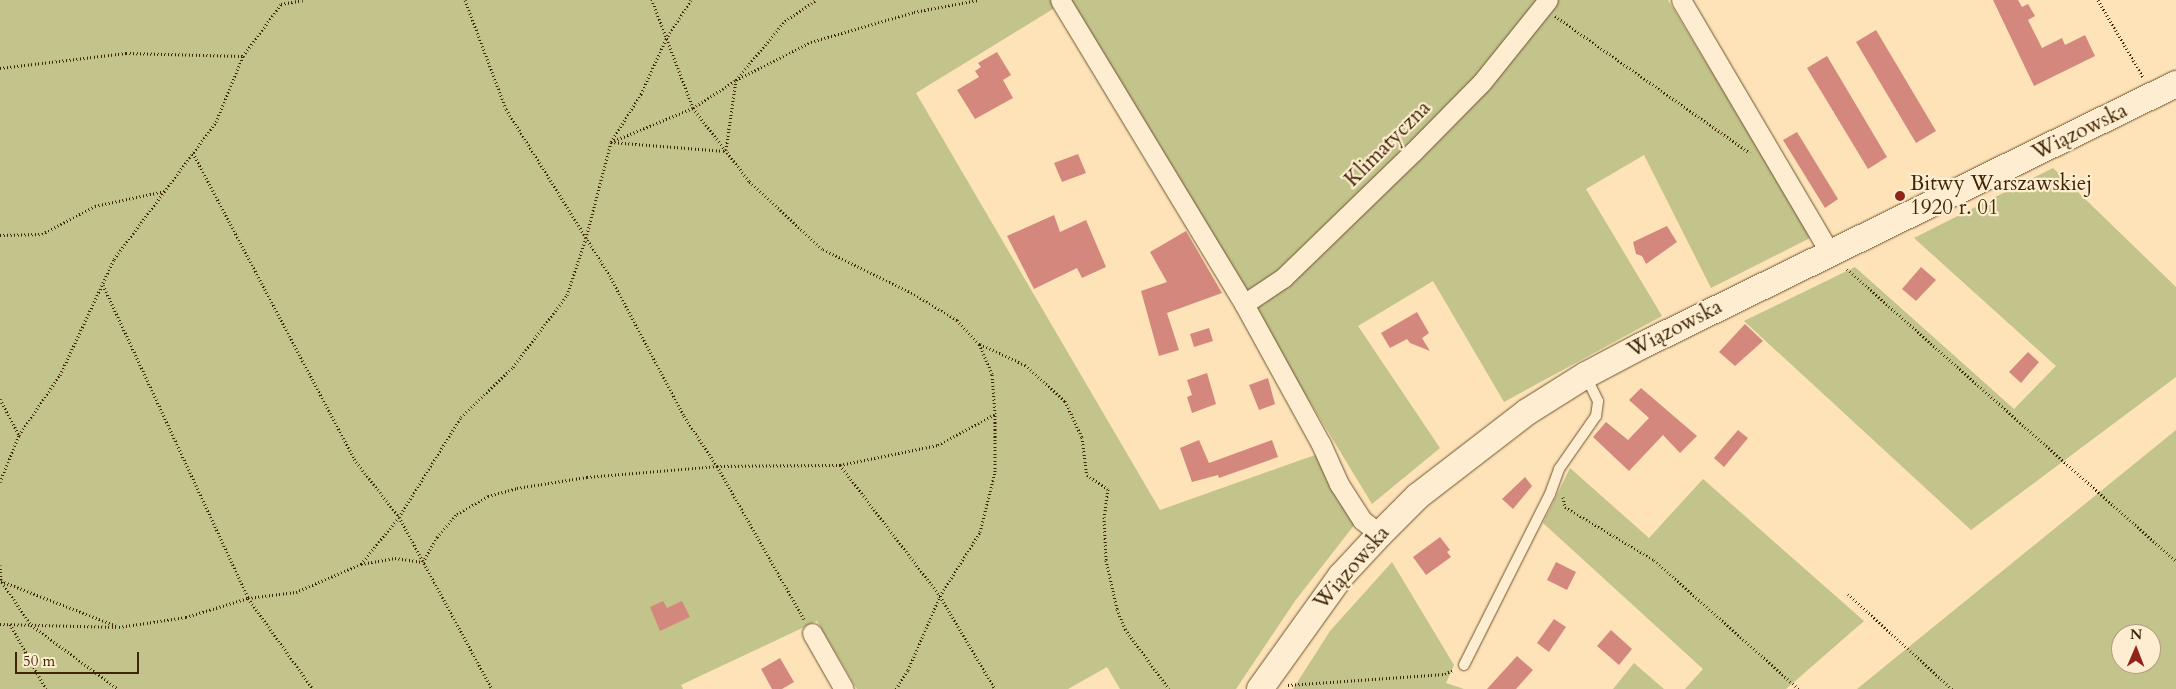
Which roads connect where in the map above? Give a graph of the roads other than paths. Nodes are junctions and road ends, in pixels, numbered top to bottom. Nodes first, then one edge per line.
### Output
1 (1060, 0) edge
2 (1681, 0) edge
3 (1545, 4) edge
4 (2176, 84) edge
5 (1830, 252) junction
6 (1244, 304) junction
7 (1586, 375) junction
8 (1380, 534) junction
9 (812, 633) road end
10 (1464, 665) road end
11 (1263, 685) edge
12 (844, 689) edge

1 - 6 street
2 - 5 street
3 - 6 street, Klimatyczna
4 - 5 main road, Wiązowska
5 - 7 main road, Wiązowska
6 - 8 street
7 - 8 main road, Wiązowska
7 - 10 lane
8 - 11 main road, Wiązowska
9 - 12 street

